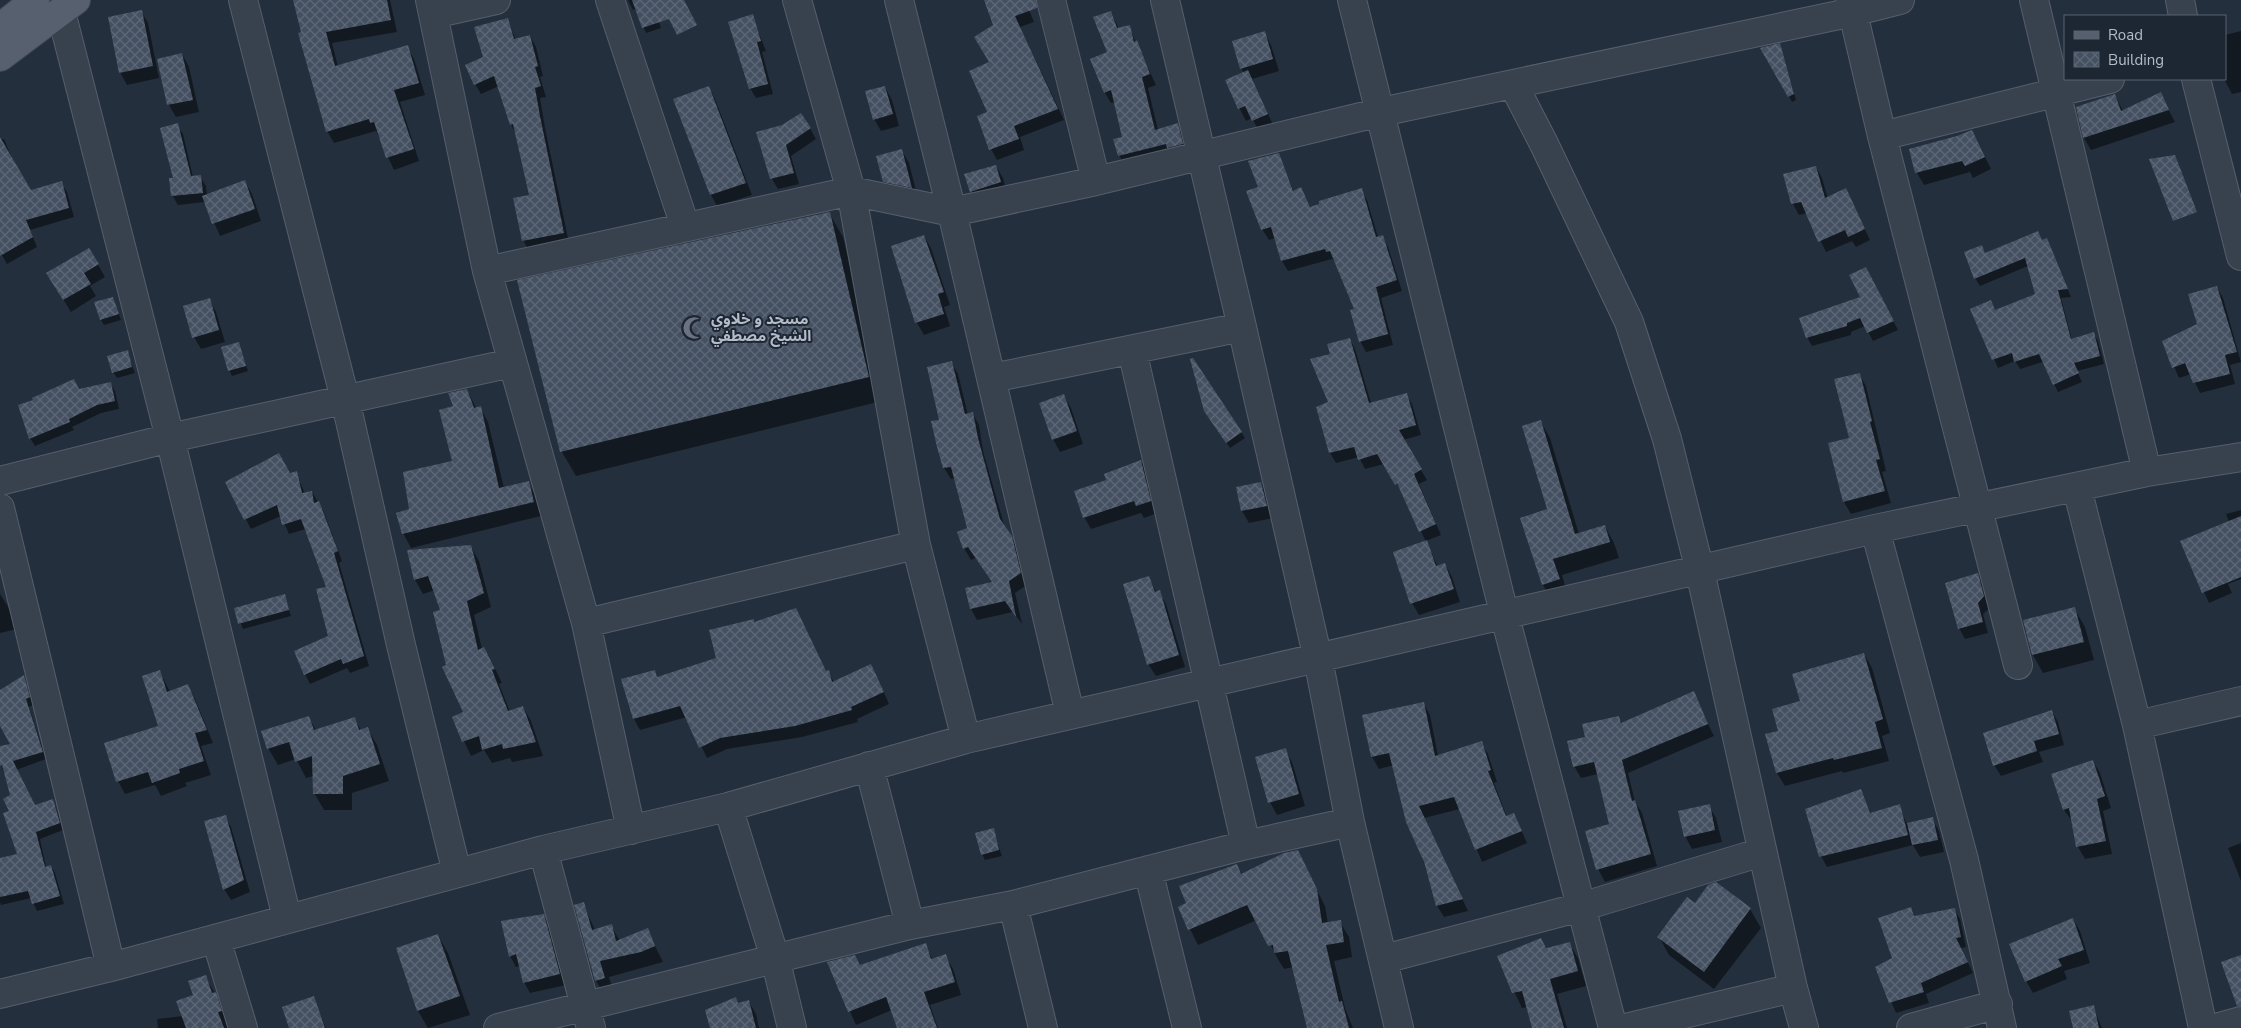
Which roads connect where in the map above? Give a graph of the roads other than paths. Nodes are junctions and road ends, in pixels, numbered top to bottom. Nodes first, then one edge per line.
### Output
1 (35, 0) edge
2 (244, 0) edge
3 (496, 0) edge
4 (610, 0) edge
5 (797, 0) edge
6 (899, 0) edge
7 (1051, 0) edge
8 (1165, 0) edge
9 (1352, 0) edge
10 (1900, 0) edge
11 (2034, 0) edge
12 (2180, 0) edge
13 (68, 6) edge
14 (1852, 6) edge
15 (432, 7) edge
16 (2183, 15) edge
17 (0, 28) edge
18 (0, 57) edge
19 (2106, 80) edge
20 (2196, 80) edge
21 (1512, 84) junction
22 (2056, 92) junction
23 (1381, 112) junction
24 (1882, 136) junction
25 (1203, 154) junction
26 (1096, 181) junction
27 (2232, 188) edge
28 (851, 191) junction
29 (952, 212) junction
30 (686, 226) junction
31 (2241, 256) edge
32 (487, 271) junction
33 (1242, 327) junction
34 (1132, 350) junction
35 (512, 363) junction
36 (992, 378) junction
37 (345, 399) junction
38 (170, 438) junction
39 (2241, 457) edge
40 (2146, 472) junction
41 (0, 480) edge
42 (2077, 488) junction
43 (0, 508) edge
44 (1976, 509) junction
45 (1875, 529) junction
46 (916, 545) junction
47 (1700, 571) junction
48 (1504, 613) junction
49 (586, 623) junction
50 (1318, 659) junction
51 (2018, 665) dead end
52 (1210, 682) junction
53 (2241, 701) edge
54 (1070, 714) junction
55 (2137, 725) junction
56 (966, 739) junction
57 (869, 766) junction
58 (728, 807) junction
59 (1350, 822) junction
60 (631, 830) junction
61 (1246, 845) junction
62 (543, 850) junction
63 (1762, 852) junction
64 (1148, 870) junction
65 (457, 873) junction
66 (1013, 905) junction
67 (1582, 906) junction
68 (287, 918) junction
69 (910, 925) junction
70 (216, 939) junction
71 (775, 958) junction
72 (1384, 959) junction
73 (111, 967) junction
74 (1792, 988) junction
75 (0, 994) edge
76 (2000, 1016) edge
77 (588, 1018) edge
78 (2241, 1022) edge
79 (243, 1028) edge
80 (498, 1028) edge
81 (792, 1028) edge
82 (1043, 1028) edge
83 (1187, 1028) edge
84 (1399, 1028) edge
85 (1614, 1028) edge
86 (1625, 1028) edge
87 (1804, 1028) edge
88 (1911, 1028) edge
89 (2203, 1028) edge
90 (2216, 1028) edge

1 - 17 main road
2 - 37 street
3 - 15 street
4 - 30 street
5 - 28 street
6 - 29 street
7 - 26 street
8 - 25 street
9 - 23 street
10 - 14 street
11 - 22 street
12 - 16 street
13 - 18 main road
13 - 38 street
14 - 21 street
14 - 24 street
15 - 32 street
19 - 22 street
20 - 27 street
21 - 23 street
21 - 47 street
22 - 24 street
22 - 40 street
23 - 25 street
23 - 48 street
24 - 44 street
25 - 26 street
25 - 33 street
26 - 29 street
27 - 31 street
28 - 29 street
28 - 30 street
28 - 46 street
29 - 36 street
30 - 32 street
32 - 35 street
33 - 34 street
33 - 50 street
34 - 36 street
34 - 52 street
35 - 37 street
35 - 49 street
36 - 54 street
37 - 38 street
37 - 65 street
38 - 41 street
38 - 68 street
39 - 40 street
40 - 42 street
42 - 44 street
42 - 55 street
43 - 73 street
44 - 45 street
44 - 51 street
45 - 47 street
45 - 76 street
46 - 49 street
46 - 56 street
47 - 48 street
47 - 63 street
48 - 50 street
48 - 67 street
49 - 60 street
50 - 52 street
50 - 59 street
52 - 54 street
52 - 61 street
53 - 55 street
54 - 56 street
55 - 89 street
56 - 57 street
57 - 58 street
57 - 69 street
58 - 60 street
58 - 71 street
59 - 61 street
59 - 72 street
60 - 62 street
61 - 64 street
62 - 65 street
62 - 77 street
63 - 67 street
63 - 74 street
64 - 66 street
64 - 83 street
65 - 68 street
66 - 69 street
66 - 82 street
67 - 72 street
67 - 85 street
68 - 70 street
69 - 71 street
70 - 73 street
70 - 79 street
71 - 77 street
71 - 81 street
72 - 84 street
73 - 75 street
74 - 86 street
74 - 87 street
76 - 88 street
77 - 80 street
78 - 90 street

